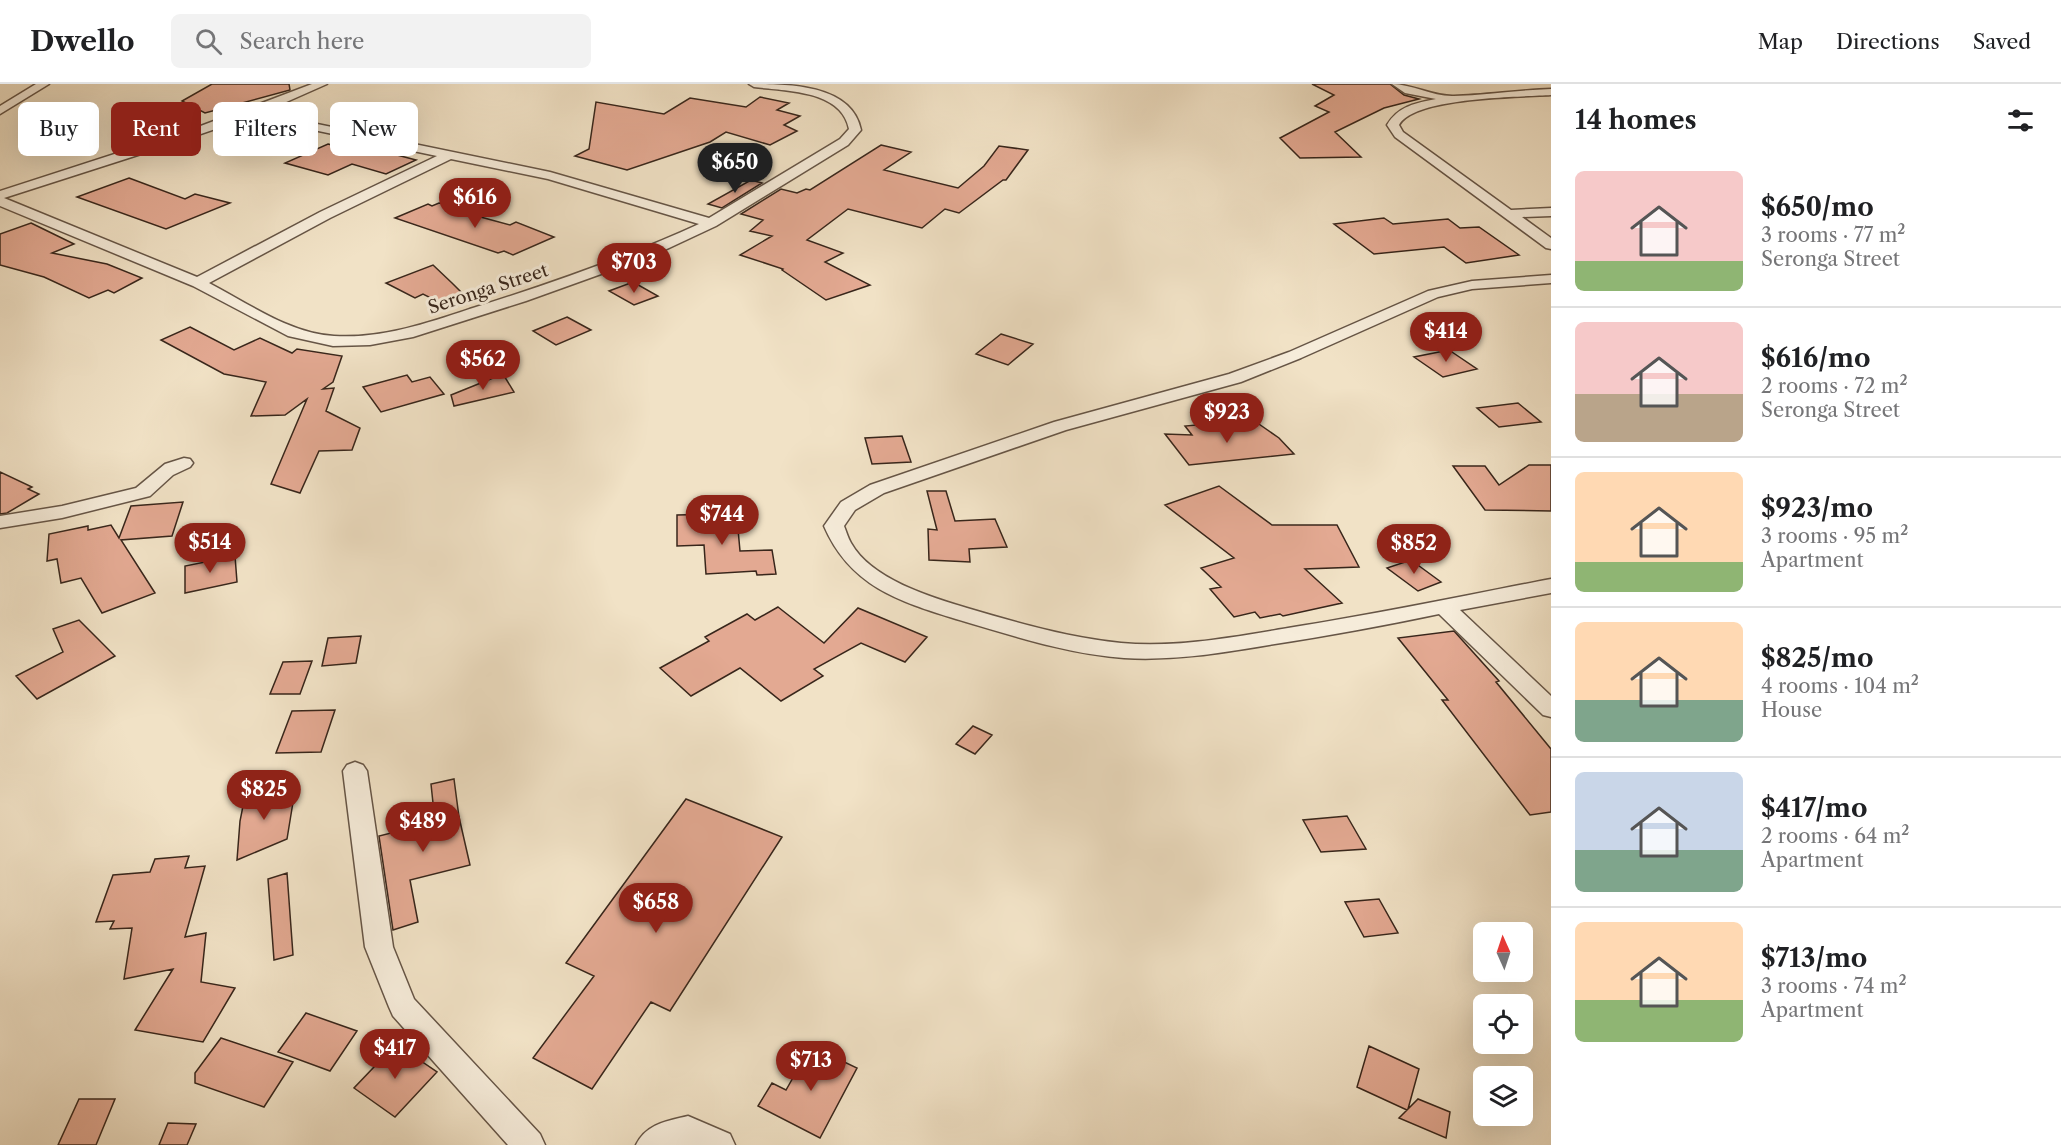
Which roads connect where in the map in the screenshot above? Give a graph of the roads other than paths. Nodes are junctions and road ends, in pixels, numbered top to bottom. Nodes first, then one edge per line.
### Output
1 (44, 84) edge
2 (322, 84) edge
3 (754, 84) edge
4 (1397, 84) edge
5 (1551, 92) edge
6 (1457, 99) junction
7 (277, 102) edge
8 (0, 111) edge
9 (213, 126) edge
10 (318, 128) edge
11 (450, 155) junction
12 (0, 195) edge
13 (0, 201) edge
14 (1551, 212) edge
15 (1509, 214) junction
16 (711, 223) junction
17 (1551, 245) edge
18 (1551, 279) edge
19 (198, 283) junction
20 (184, 464) dead end
21 (0, 522) edge
22 (1551, 586) edge
23 (1443, 606) junction
24 (1551, 709) edge
25 (355, 771) dead end
26 (529, 1145) edge
27 (652, 1145) edge
28 (719, 1145) edge

1 - 8 street
2 - 7 street
3 - 16 street, Seronga Street
4 - 6 street
5 - 6 street
6 - 15 street
9 - 12 street
10 - 11 street
11 - 16 street
11 - 19 street
13 - 19 street, Seronga Street
14 - 15 street
15 - 17 street
16 - 19 street, Seronga Street
18 - 23 street
20 - 21 street
22 - 23 street
23 - 24 street
25 - 26 street
27 - 28 street

